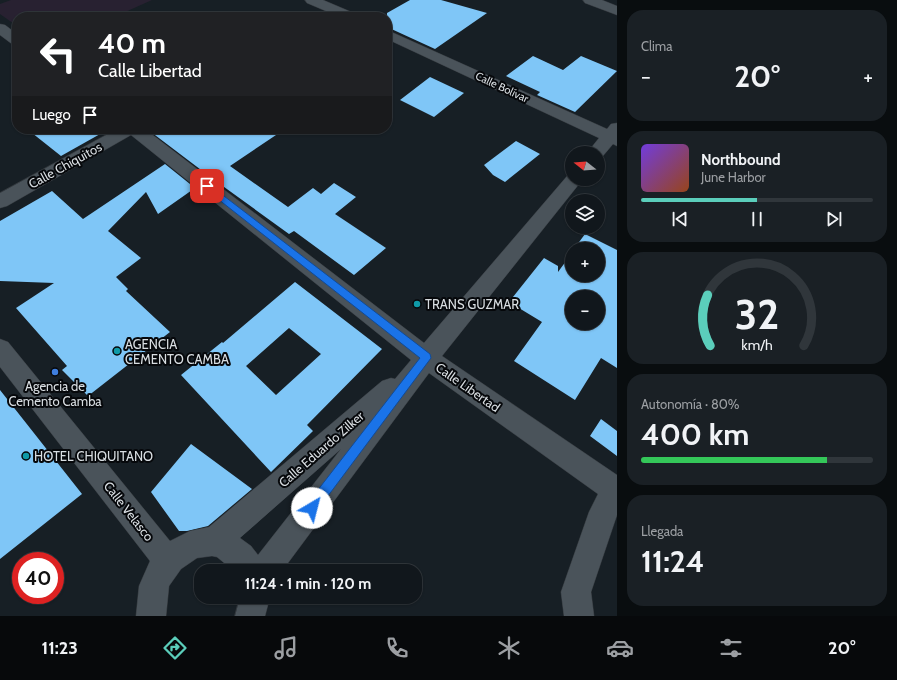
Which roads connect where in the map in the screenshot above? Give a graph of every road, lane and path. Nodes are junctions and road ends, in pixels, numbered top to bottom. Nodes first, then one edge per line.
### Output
1 (312, 0) edge
2 (590, 0) edge
3 (617, 10) edge
4 (330, 12) edge
5 (0, 28) edge
6 (392, 36) edge
7 (12, 37) edge
8 (121, 134) edge
9 (140, 134) edge
10 (614, 135) edge
11 (603, 146) edge
12 (568, 186) edge
13 (0, 201) edge
14 (0, 349) edge
15 (426, 358) junction
16 (616, 491) edge
17 (215, 541) junction
18 (168, 561) junction
19 (246, 564) edge
20 (269, 564) edge
21 (151, 616) edge
22 (578, 616) edge

1 - 4 street
2 - 3 street
5 - 7 street
6 - 10 street, Calle Bolívar
8 - 13 street, Calle Chiquitos
9 - 15 street, Calle Libertad
10 - 11 street
12 - 15 street, Calle Eduardo Zilker
14 - 18 street, Calle Velasco
15 - 16 street, Calle Libertad
15 - 17 street, Calle Eduardo Zilker
15 - 20 street, Calle Eduardo Zilker
16 - 22 street
17 - 18 street
17 - 19 street
18 - 21 street

